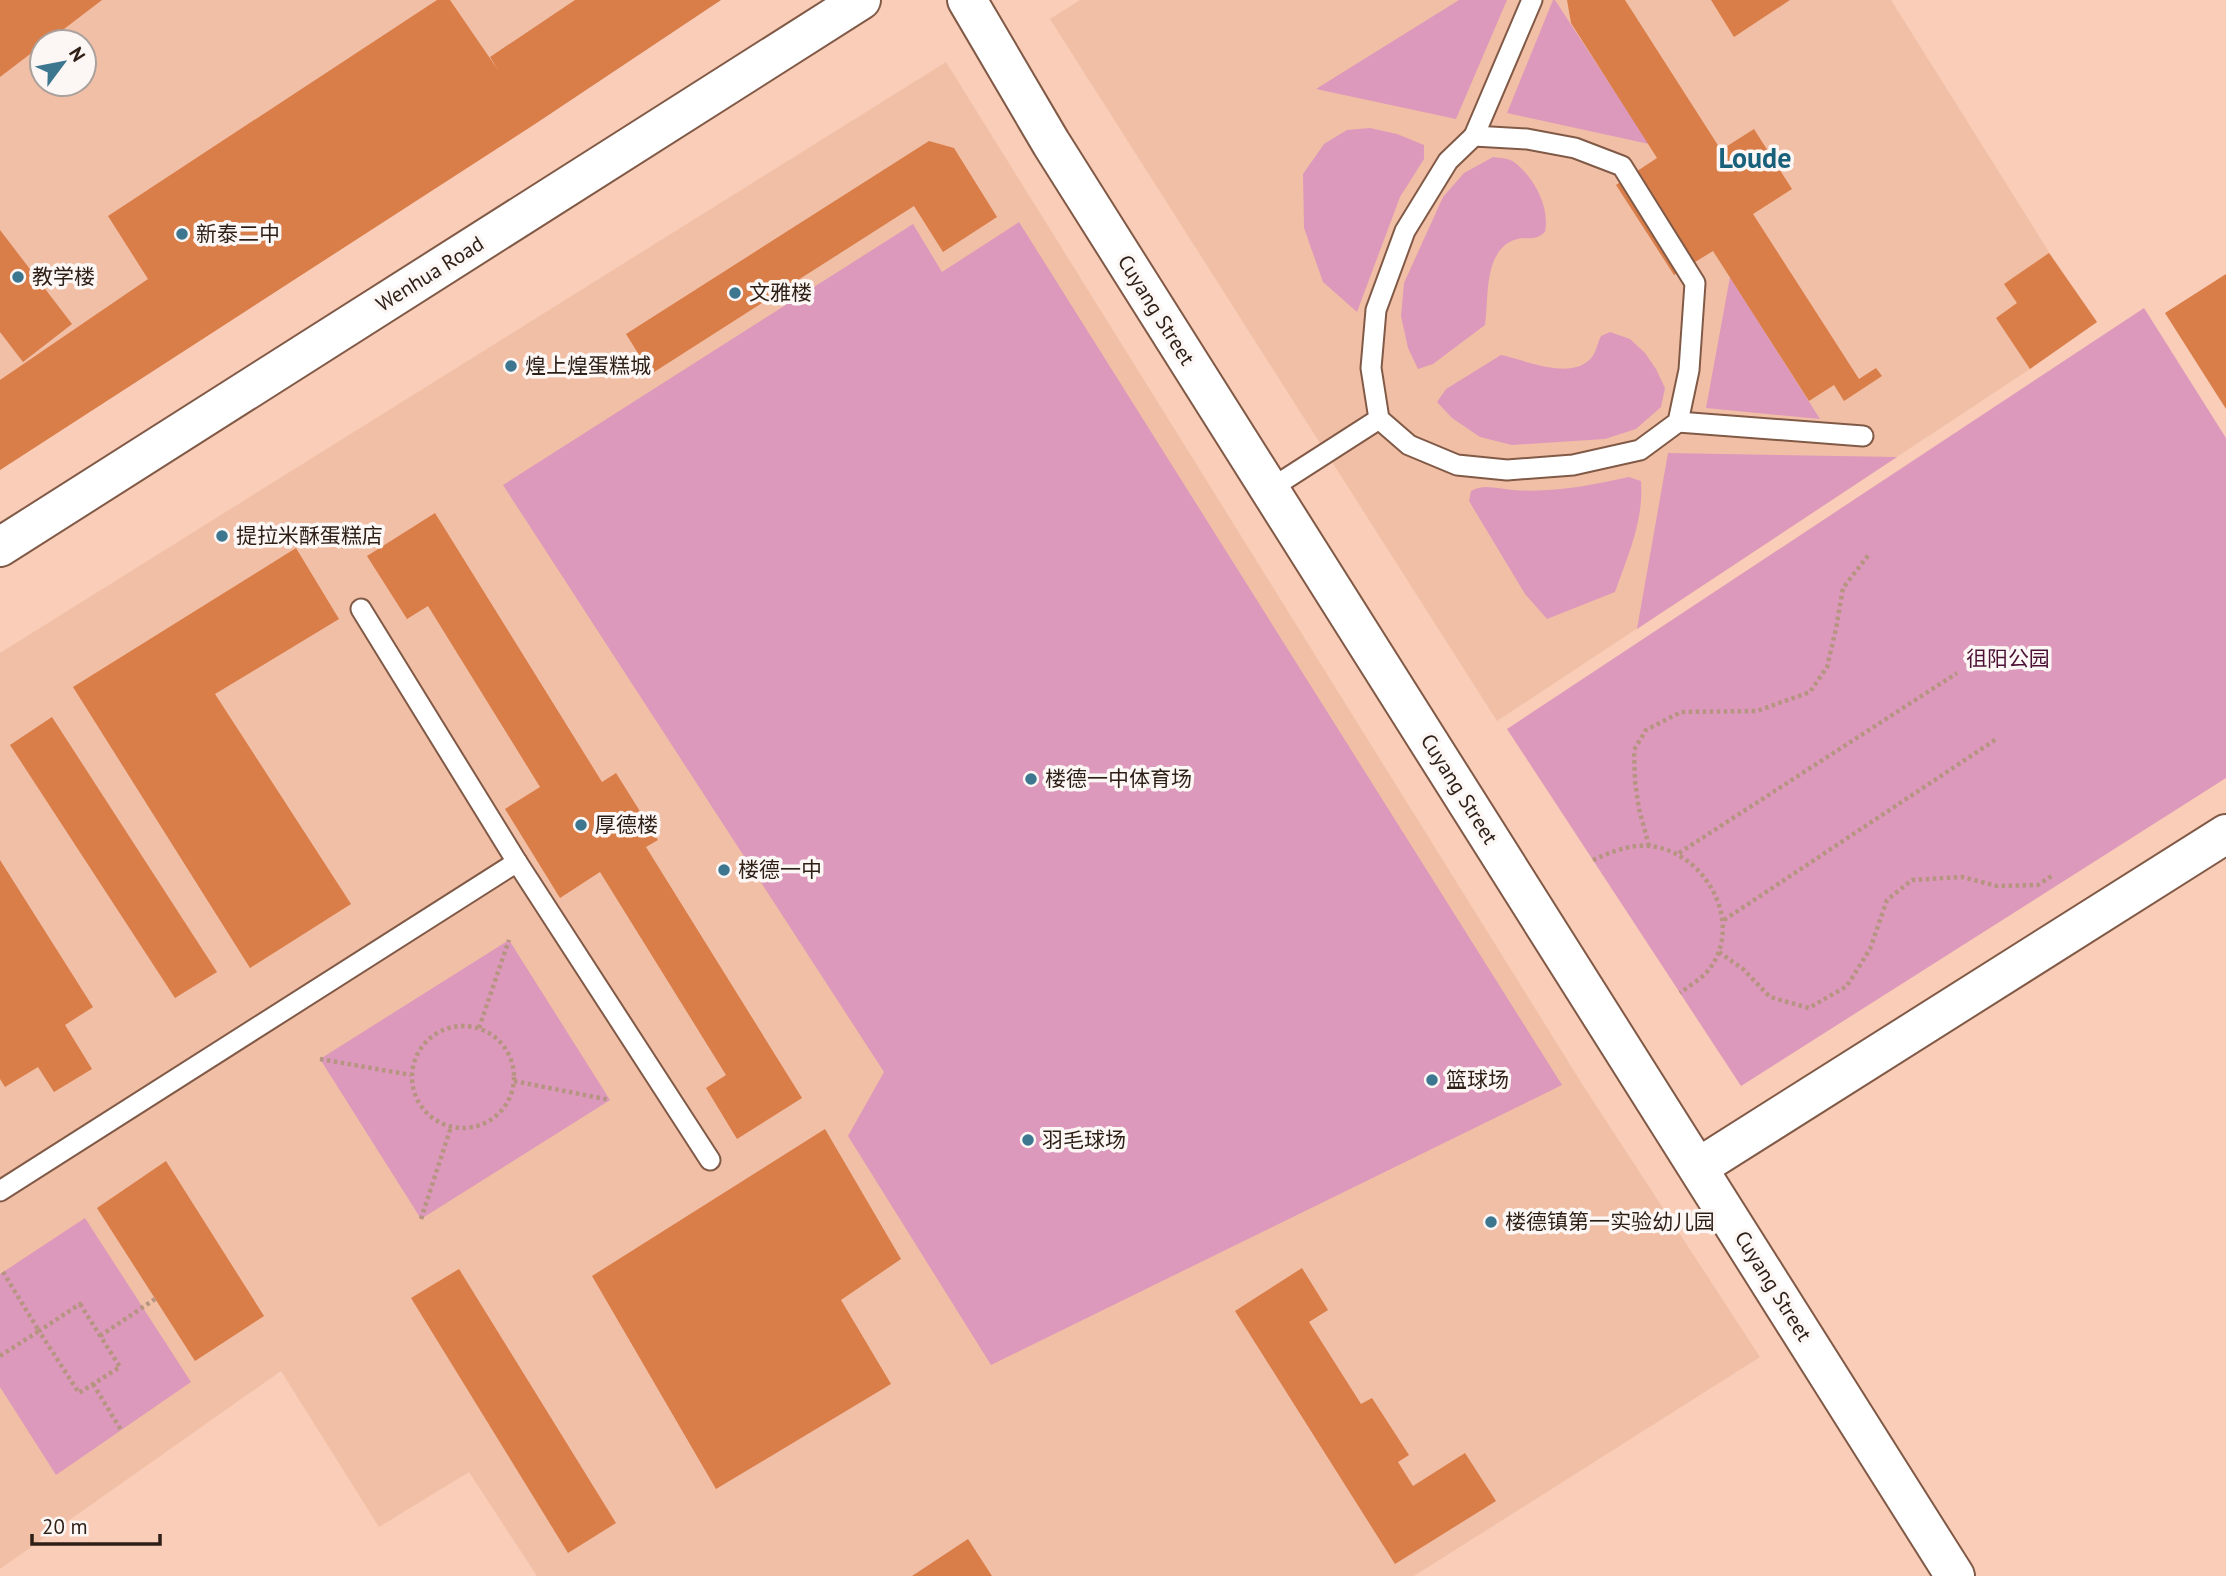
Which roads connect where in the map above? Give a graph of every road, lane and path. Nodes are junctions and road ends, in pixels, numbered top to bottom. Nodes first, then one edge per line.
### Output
1 (861, 0) edge
2 (967, 0) edge
3 (1532, 0) edge
4 (1474, 136) junction
5 (1379, 419) junction
6 (1678, 422) junction
7 (1863, 436) dead end
8 (1270, 489) junction
9 (0, 547) edge
10 (1870, 553) dead end
11 (361, 609) dead end
12 (1957, 673) dead end
13 (1998, 738) dead end
14 (2226, 834) edge
15 (1649, 846) junction
16 (1679, 853) junction
17 (1593, 860) dead end
18 (517, 862) junction
19 (2053, 875) dead end
20 (1724, 920) junction
21 (509, 940) dead end
22 (1718, 952) junction
23 (1680, 993) dead end
24 (479, 1028) junction
25 (320, 1059) dead end
26 (411, 1075) junction
27 (514, 1081) junction
28 (610, 1100) dead end
29 (451, 1127) junction
30 (710, 1160) dead end
31 (1699, 1167) junction
32 (0, 1191) edge
33 (421, 1219) dead end
34 (3, 1272) dead end
35 (155, 1299) dead end
36 (39, 1331) junction
37 (100, 1336) junction
38 (0, 1356) edge
39 (93, 1384) junction
40 (121, 1430) dead end
41 (1955, 1576) edge

1 - 9 street, Wenhua Road
2 - 8 street, Cuyang Street
3 - 4 lane
4 - 5 lane
4 - 6 lane
5 - 6 lane
5 - 8 lane
6 - 7 lane
8 - 31 street, Cuyang Street
10 - 15 path
11 - 18 lane
12 - 16 path
13 - 20 path
14 - 31 street
15 - 16 path
15 - 17 path
16 - 20 path
18 - 30 lane
18 - 32 lane
19 - 22 path
20 - 22 path
21 - 24 path
22 - 23 path
24 - 26 path
24 - 27 path
25 - 26 path
26 - 29 path
27 - 28 path
27 - 29 path
29 - 33 path
31 - 41 street, Cuyang Street
34 - 36 path
35 - 37 path
36 - 37 path
36 - 38 path
36 - 39 path
37 - 39 path
39 - 40 path

